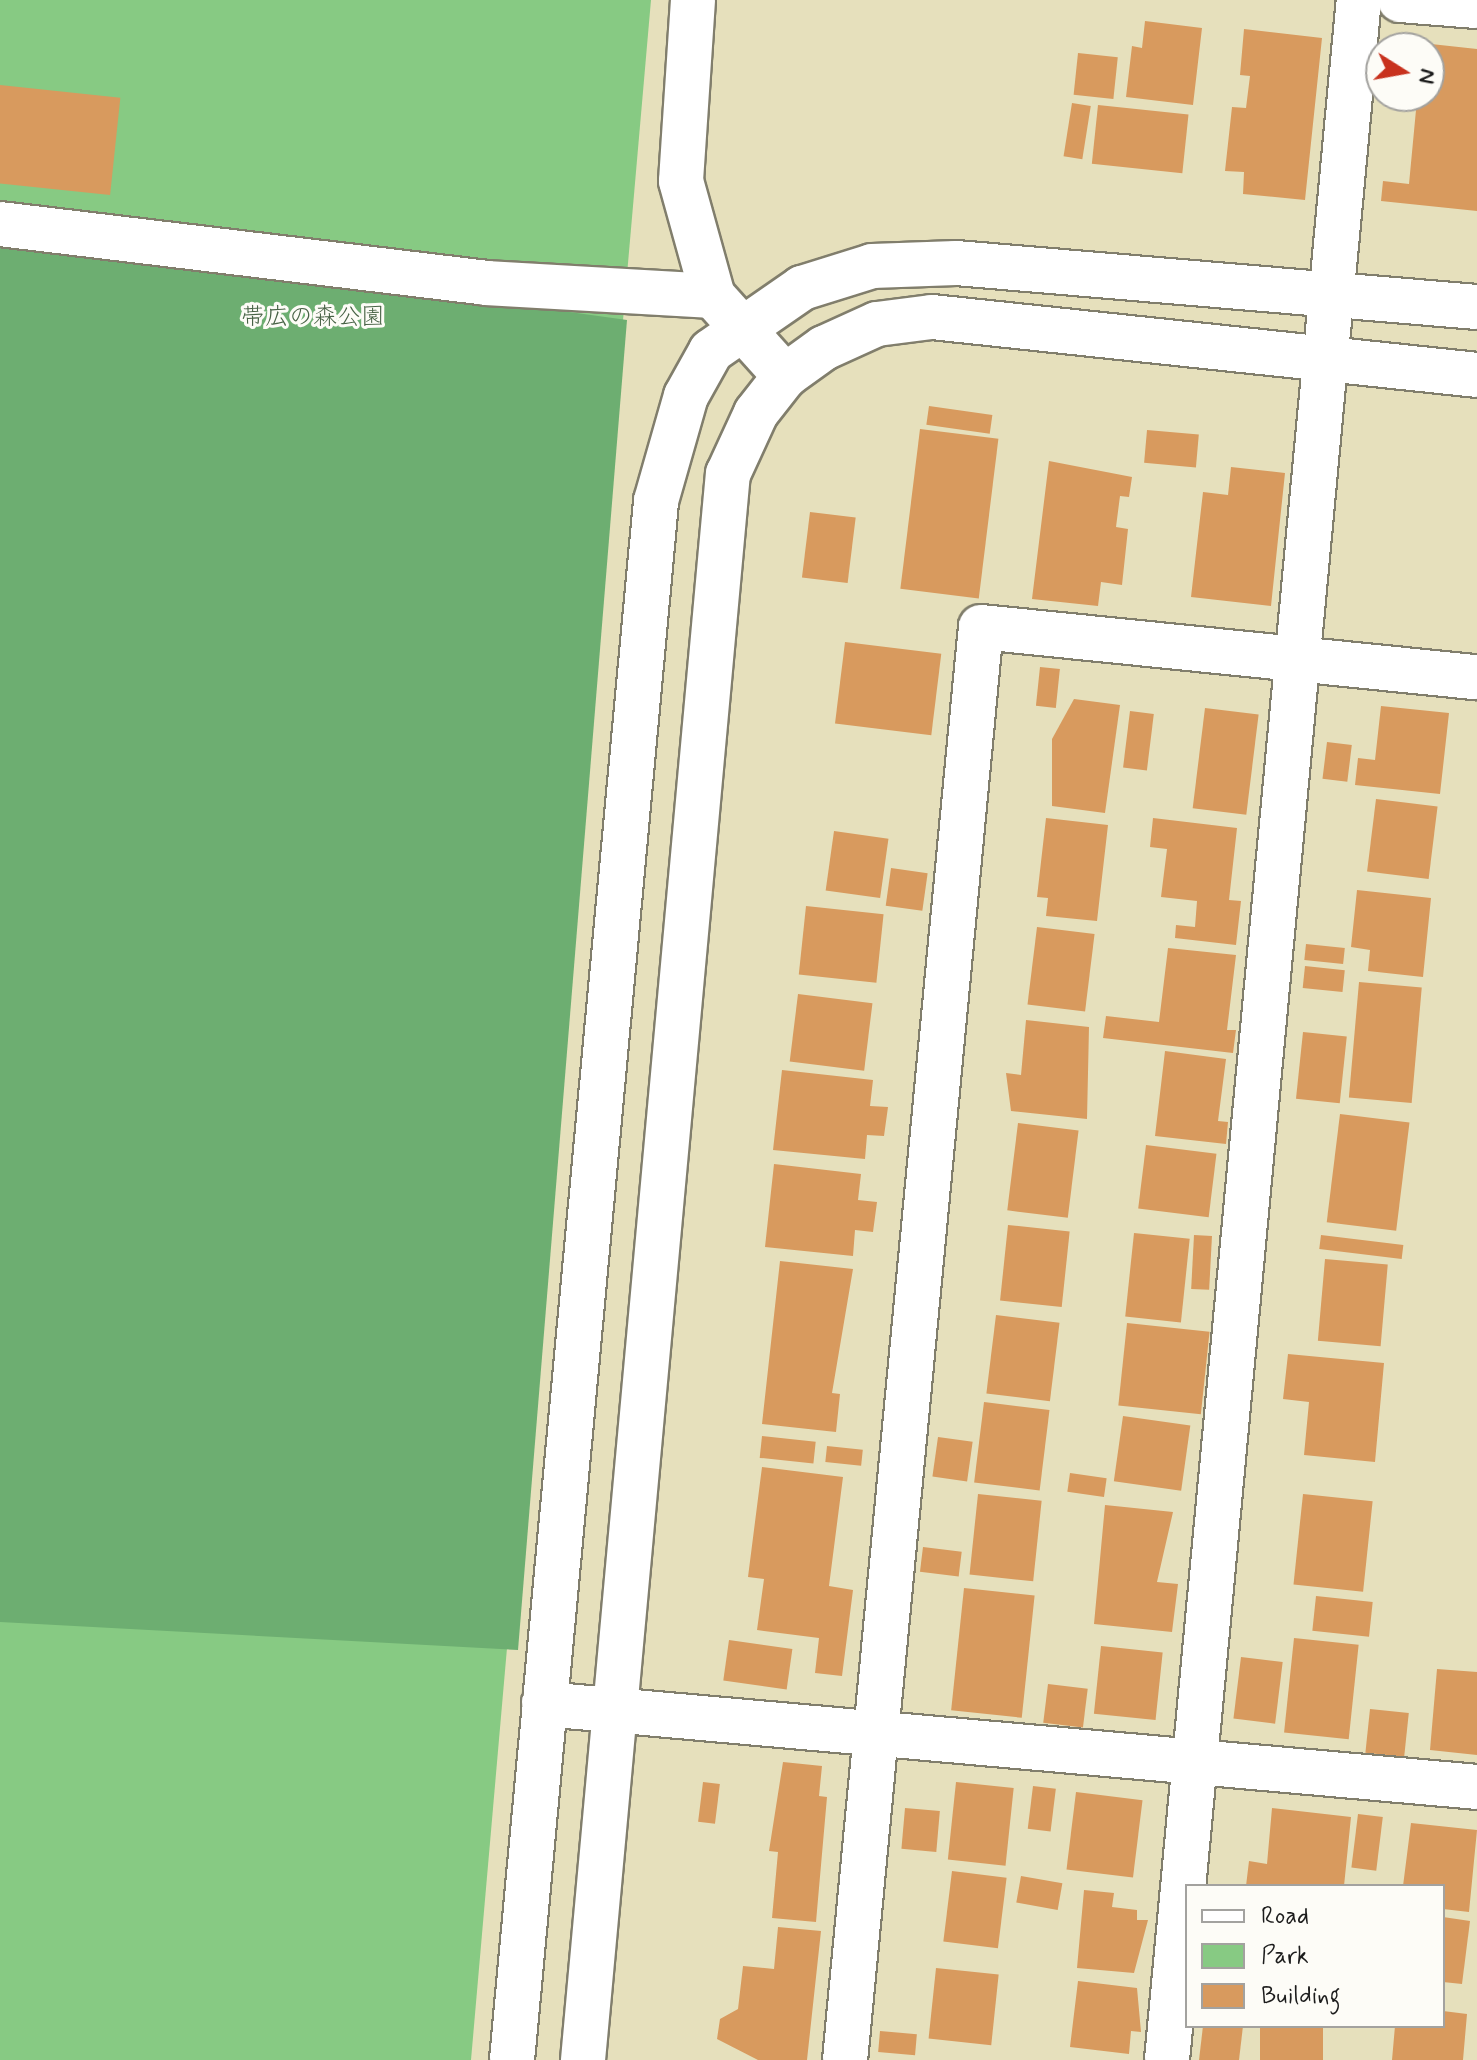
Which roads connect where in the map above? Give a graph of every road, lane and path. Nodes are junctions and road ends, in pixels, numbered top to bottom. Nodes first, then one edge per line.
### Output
1 (693, 0) edge
2 (1359, 0) edge
3 (1400, 0) edge
4 (1477, 6) edge
5 (0, 224) edge
6 (1336, 294) junction
7 (713, 296) junction
8 (1477, 307) edge
9 (743, 327) junction
10 (1329, 360) junction
11 (1477, 375) edge
12 (785, 376) junction
13 (1301, 660) junction
14 (1477, 677) edge
15 (544, 1704) junction
16 (616, 1711) junction
17 (874, 1733) junction
18 (1197, 1761) junction
19 (1477, 1787) edge
20 (521, 2059) edge
21 (583, 2060) edge
22 (845, 2060) edge
23 (1167, 2060) edge

1 - 7 street
2 - 6 street
3 - 4 street
5 - 7 street
6 - 8 street
6 - 9 street
6 - 10 street
7 - 9 street
9 - 12 street
9 - 15 street
10 - 11 street
10 - 12 street
10 - 13 street
12 - 16 street
13 - 14 street
13 - 17 street
13 - 18 street
15 - 16 street
15 - 20 street
16 - 17 street
16 - 21 street
17 - 18 street
17 - 22 street
18 - 19 street
18 - 23 street

